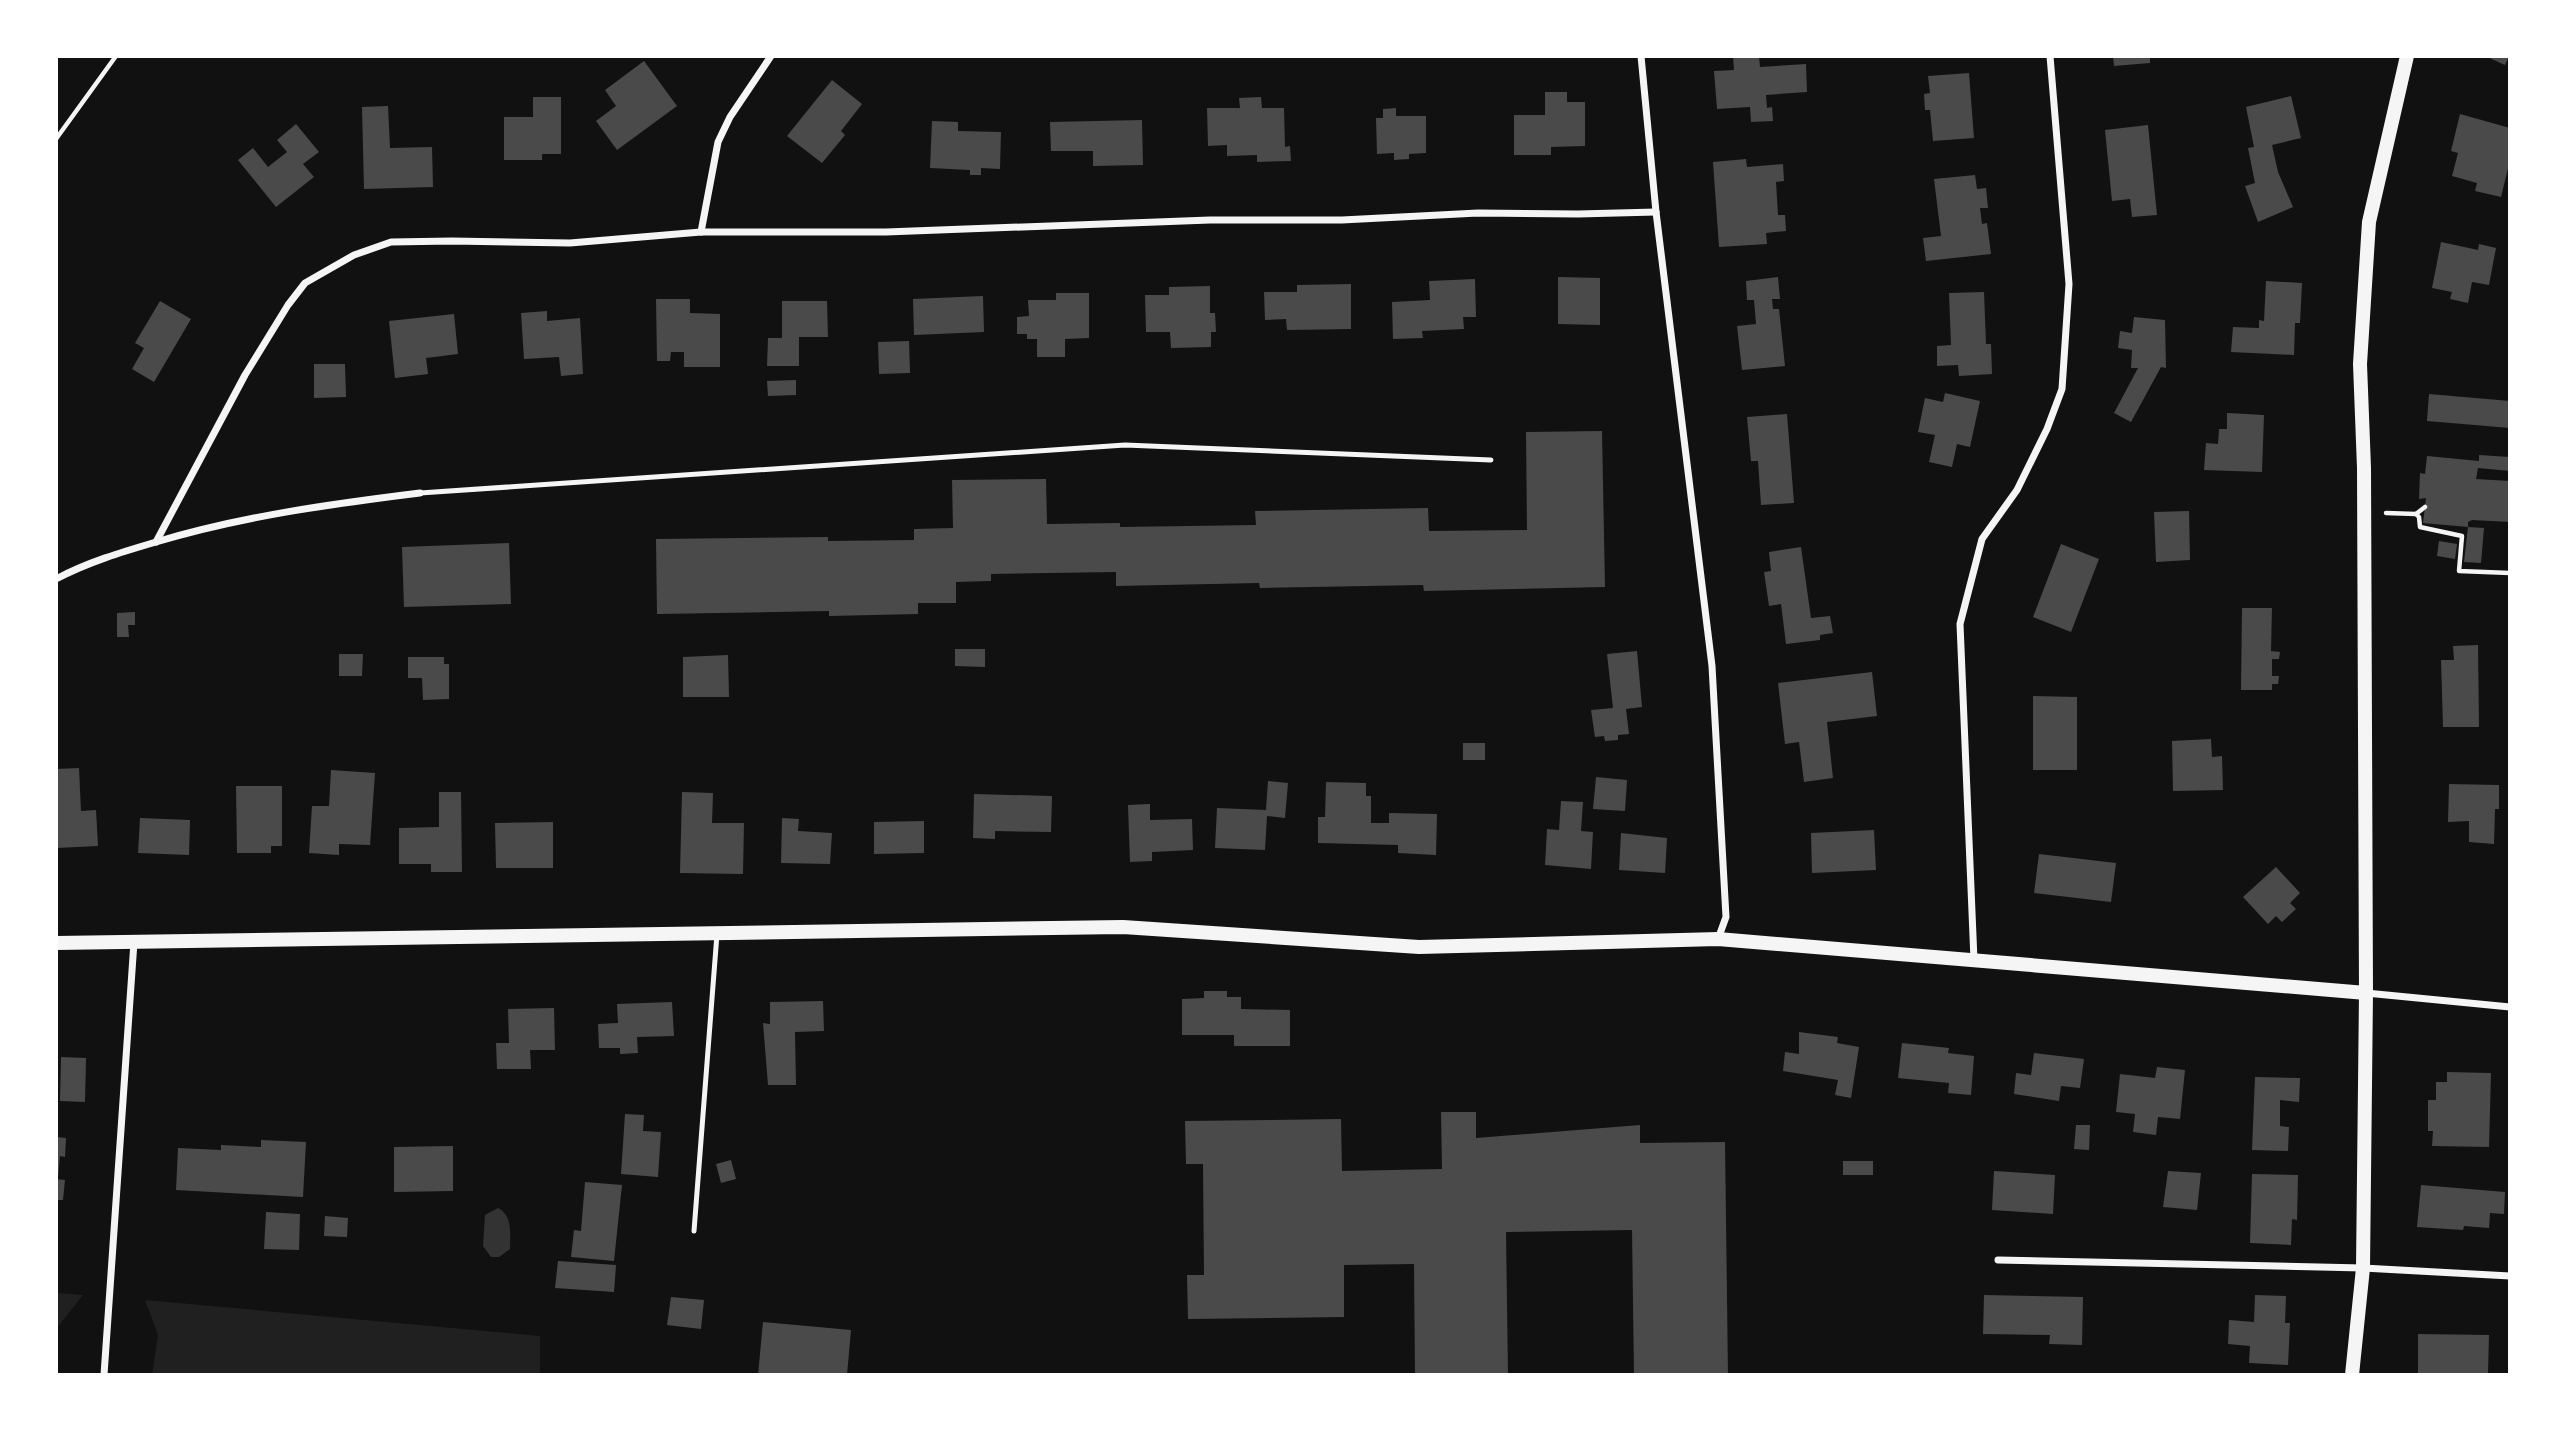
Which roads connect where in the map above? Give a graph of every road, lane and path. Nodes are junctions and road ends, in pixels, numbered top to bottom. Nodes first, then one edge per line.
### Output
1 (116, 56) edge
2 (771, 56) edge
3 (1641, 56) edge
4 (2050, 56) edge
5 (2407, 56) edge
6 (56, 139) edge
7 (1656, 212) junction
8 (701, 232) junction
9 (1492, 460) dead end
10 (420, 493) joint
11 (2425, 507) dead end
12 (2364, 512) junction
13 (2416, 514) junction
14 (156, 541) junction
15 (2510, 573) edge
16 (56, 579) edge
17 (717, 931) junction
18 (1718, 939) junction
19 (134, 942) junction
20 (56, 943) edge
21 (1974, 960) junction
22 (2366, 993) junction
23 (2510, 1007) edge
24 (694, 1231) dead end
25 (1998, 1260) dead end
26 (2363, 1268) junction
27 (2510, 1276) edge
28 (104, 1375) edge
29 (2352, 1375) edge

1 - 6 path
2 - 8 street
3 - 7 street
4 - 21 street
5 - 12 main road
7 - 8 street
7 - 18 street
8 - 14 street
9 - 10 lane
10 - 14 street
11 - 13 path
12 - 13 path
12 - 22 main road
13 - 15 path
14 - 16 street
17 - 18 main road
17 - 19 main road
17 - 24 lane
18 - 21 main road
19 - 20 main road
19 - 28 street
21 - 22 main road
22 - 23 street
22 - 26 main road
25 - 26 street
26 - 27 street
26 - 29 main road

